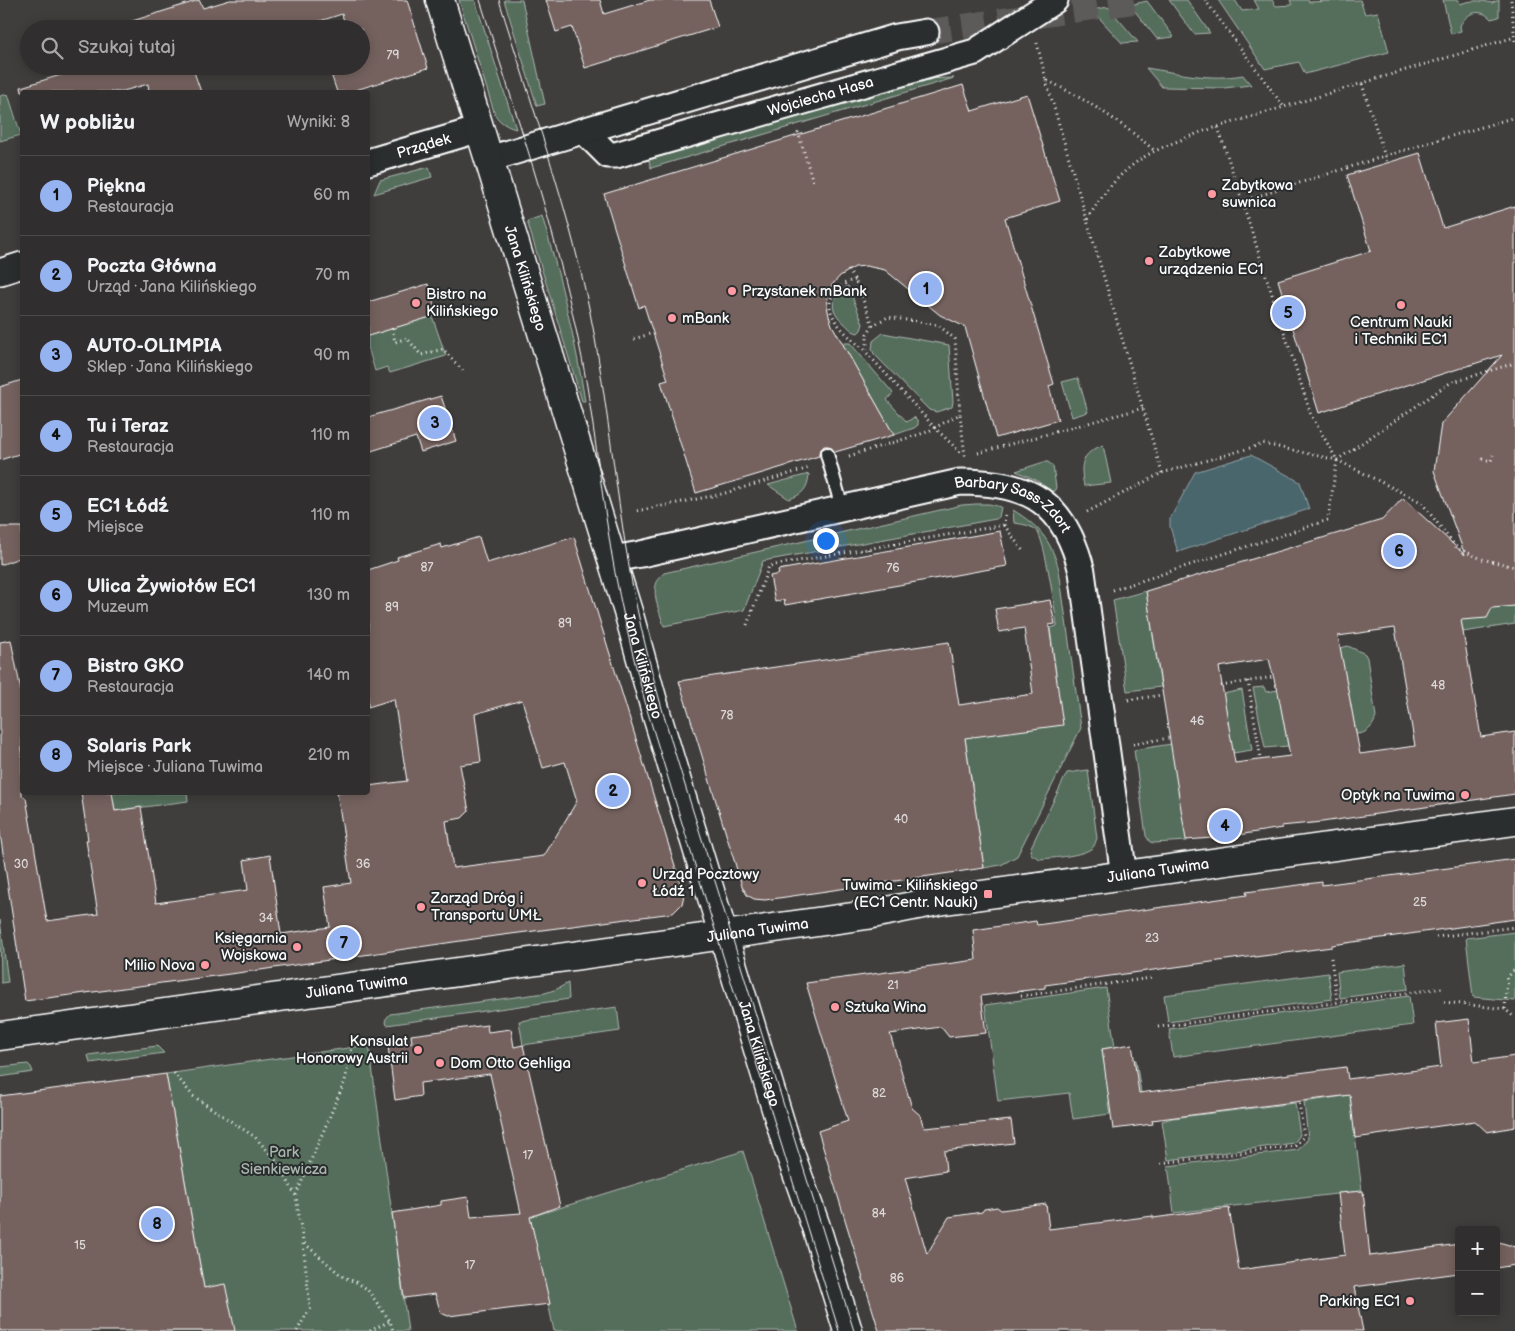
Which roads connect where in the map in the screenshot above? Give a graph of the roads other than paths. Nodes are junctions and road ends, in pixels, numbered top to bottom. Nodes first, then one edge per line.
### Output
1 (440, 0) edge
2 (1055, 0) edge
3 (1028, 8) edge
4 (926, 32) tunnel mouth
5 (480, 130) junction
6 (582, 132) junction
7 (489, 160) junction
8 (370, 161) edge
9 (20, 266) edge
10 (0, 272) edge
11 (827, 454) dead end
12 (842, 508) junction
13 (612, 559) junction
14 (1515, 821) edge
15 (1124, 876) junction
16 (724, 935) junction
17 (0, 1036) edge
18 (848, 1331) edge

1 - 5 street, Jana Kilińskiego
2 - 3 street, Wojciecha Hasa
3 - 6 street, Wojciecha Hasa
4 - 6 street
5 - 7 street, Jana Kilińskiego
5 - 8 street, Prządek
6 - 7 street
7 - 13 street, Jana Kilińskiego
9 - 10 street
11 - 12 lane
12 - 13 street, Barbary Sass-Zdort
12 - 15 street, Barbary Sass-Zdort
13 - 16 street, Jana Kilińskiego
14 - 15 street, Juliana Tuwima
15 - 16 street, Juliana Tuwima
16 - 17 street, Juliana Tuwima
16 - 18 street, Jana Kilińskiego

